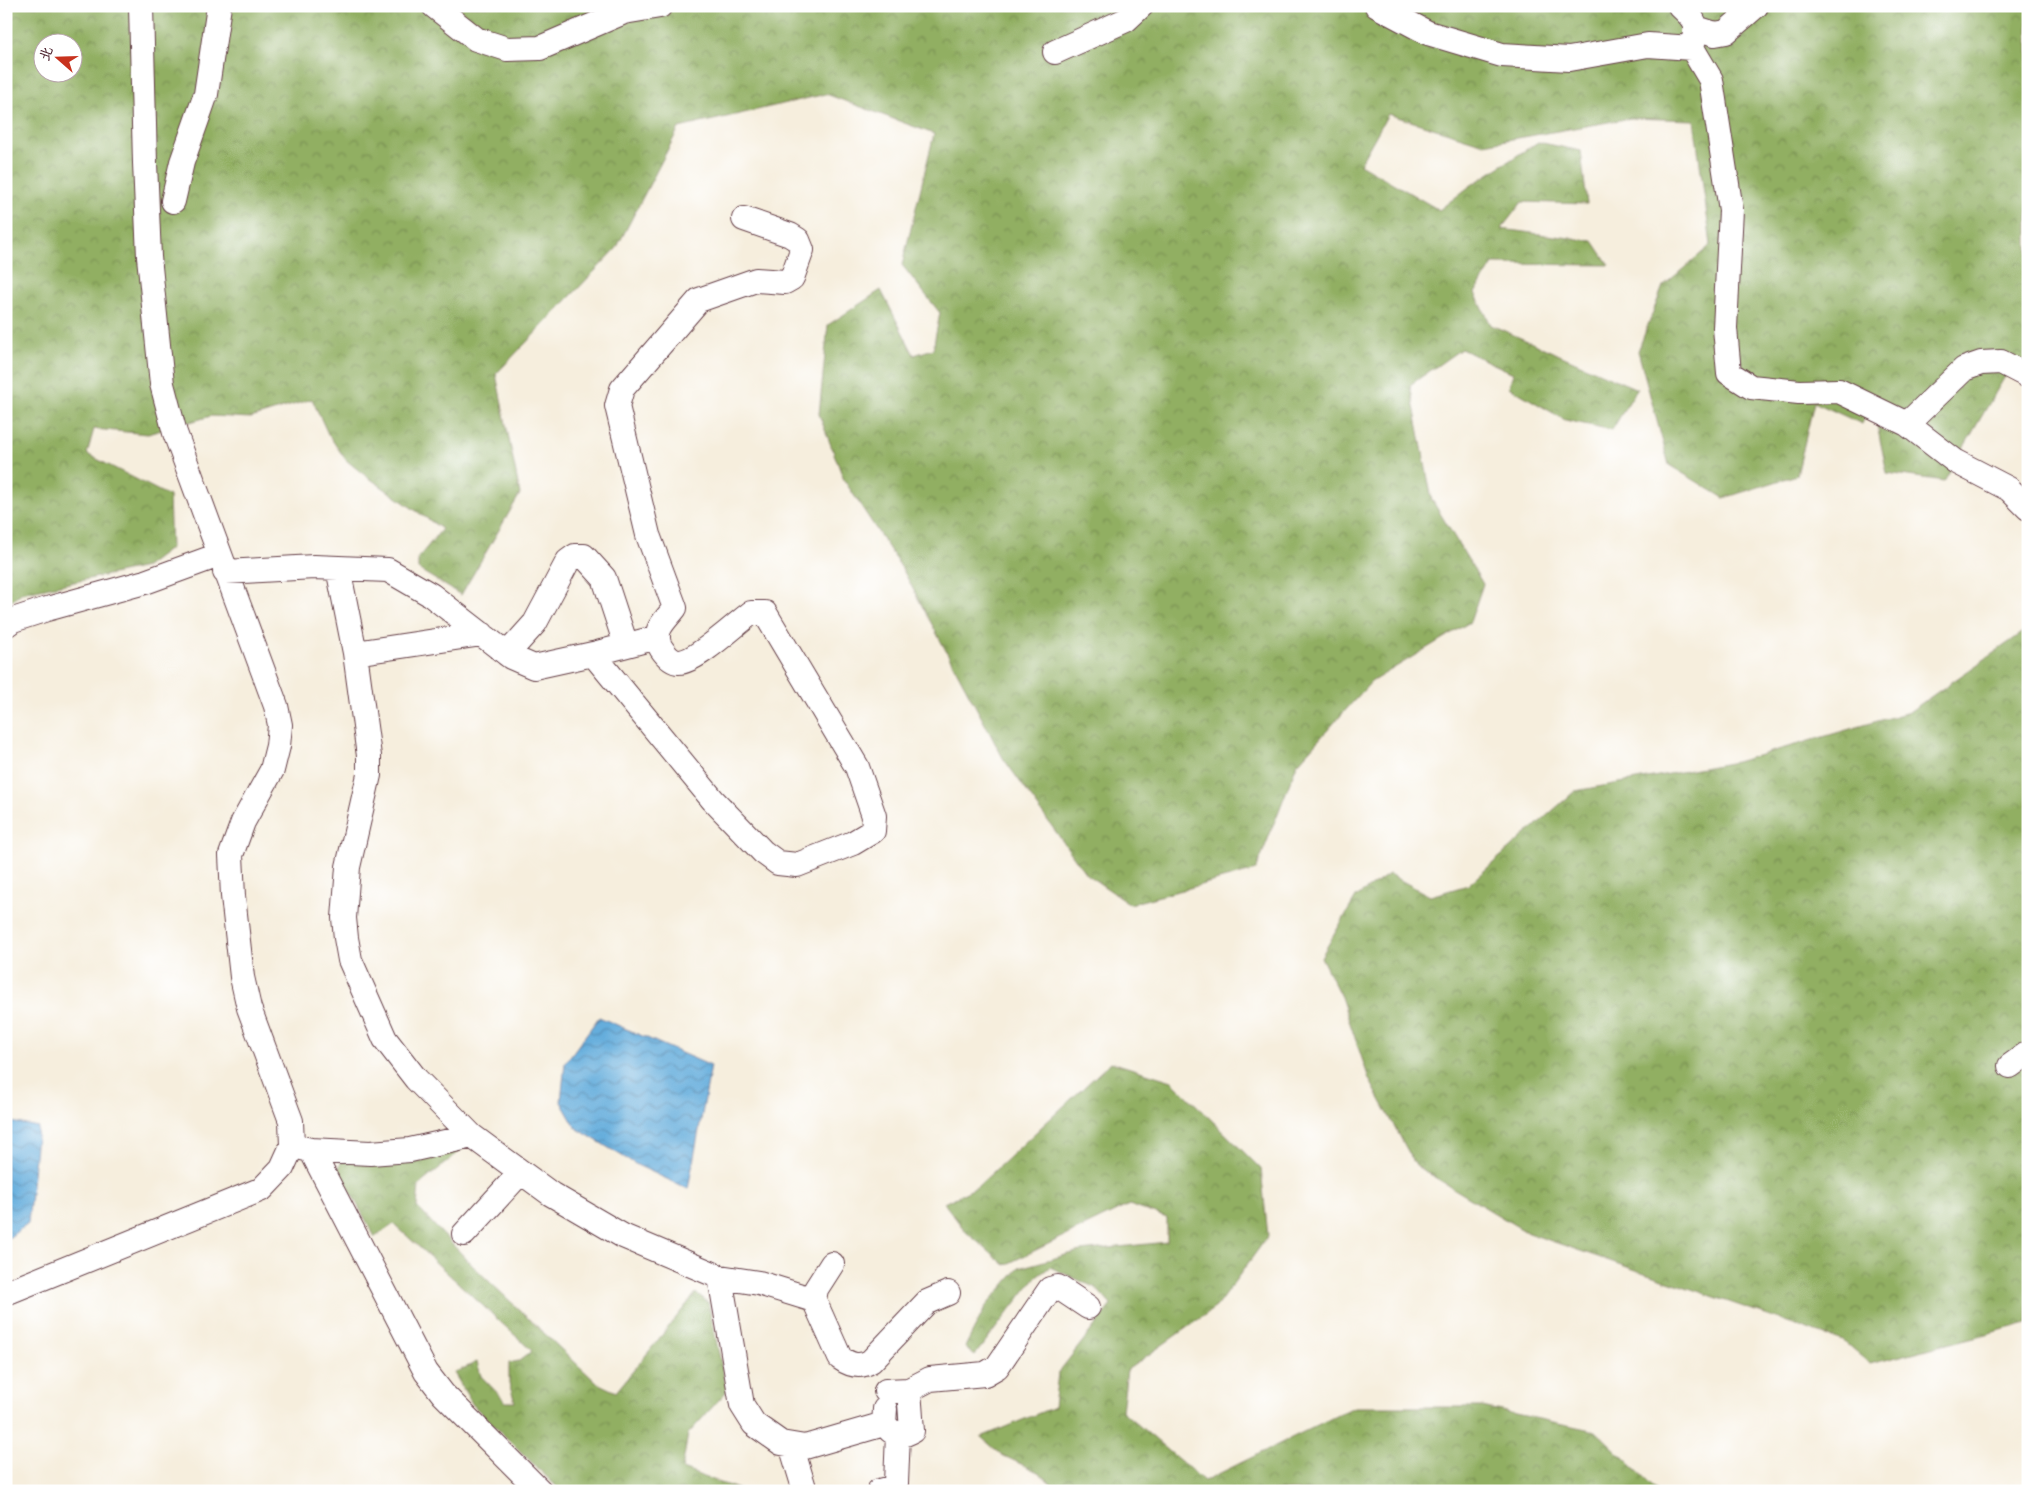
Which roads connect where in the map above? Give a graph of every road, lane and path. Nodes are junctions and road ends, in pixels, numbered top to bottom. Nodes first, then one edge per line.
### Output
1 (142, 6) edge
2 (219, 6) edge
3 (434, 6) edge
4 (660, 6) edge
5 (1141, 6) edge
6 (1377, 6) edge
7 (1680, 6) edge
8 (1756, 6) edge
9 (1694, 38) junction
10 (1055, 52) dead end
11 (173, 201) dead end
12 (744, 219) dead end
13 (2028, 376) edge
14 (1906, 424) junction
15 (2028, 508) edge
16 (222, 563) junction
17 (338, 568) junction
18 (6, 625) edge
19 (482, 634) junction
20 (658, 636) junction
21 (626, 645) junction
22 (354, 653) junction
23 (507, 654) junction
24 (593, 654) junction
25 (472, 1136) junction
26 (302, 1148) junction
27 (521, 1172) junction
28 (464, 1234) dead end
29 (832, 1264) dead end
30 (720, 1277) junction
31 (6, 1293) edge
32 (948, 1293) dead end
33 (814, 1300) junction
34 (1088, 1307) dead end
35 (863, 1366) junction
36 (909, 1390) junction
37 (886, 1391) junction
38 (891, 1429) junction
39 (791, 1445) junction
40 (540, 1491) edge
41 (806, 1491) edge
42 (879, 1491) edge

1 - 16 street
2 - 11 street
3 - 4 street
5 - 10 street
6 - 9 street
7 - 9 street
8 - 9 street
9 - 14 street
12 - 20 street
13 - 14 street
14 - 15 street
16 - 17 street
16 - 18 street
16 - 26 street
17 - 19 street
17 - 22 street
19 - 22 street
19 - 23 street
20 - 21 street
20 - 24 street
21 - 23 street
21 - 24 street
22 - 25 street
23 - 24 street
25 - 26 street
25 - 27 street
26 - 31 street
26 - 40 street
27 - 28 street
27 - 30 street
29 - 33 street
30 - 33 street
30 - 39 street
32 - 35 street
33 - 35 street
34 - 36 street
35 - 37 street
36 - 37 street
36 - 38 street
37 - 38 street
38 - 39 street
38 - 42 street
39 - 41 street

